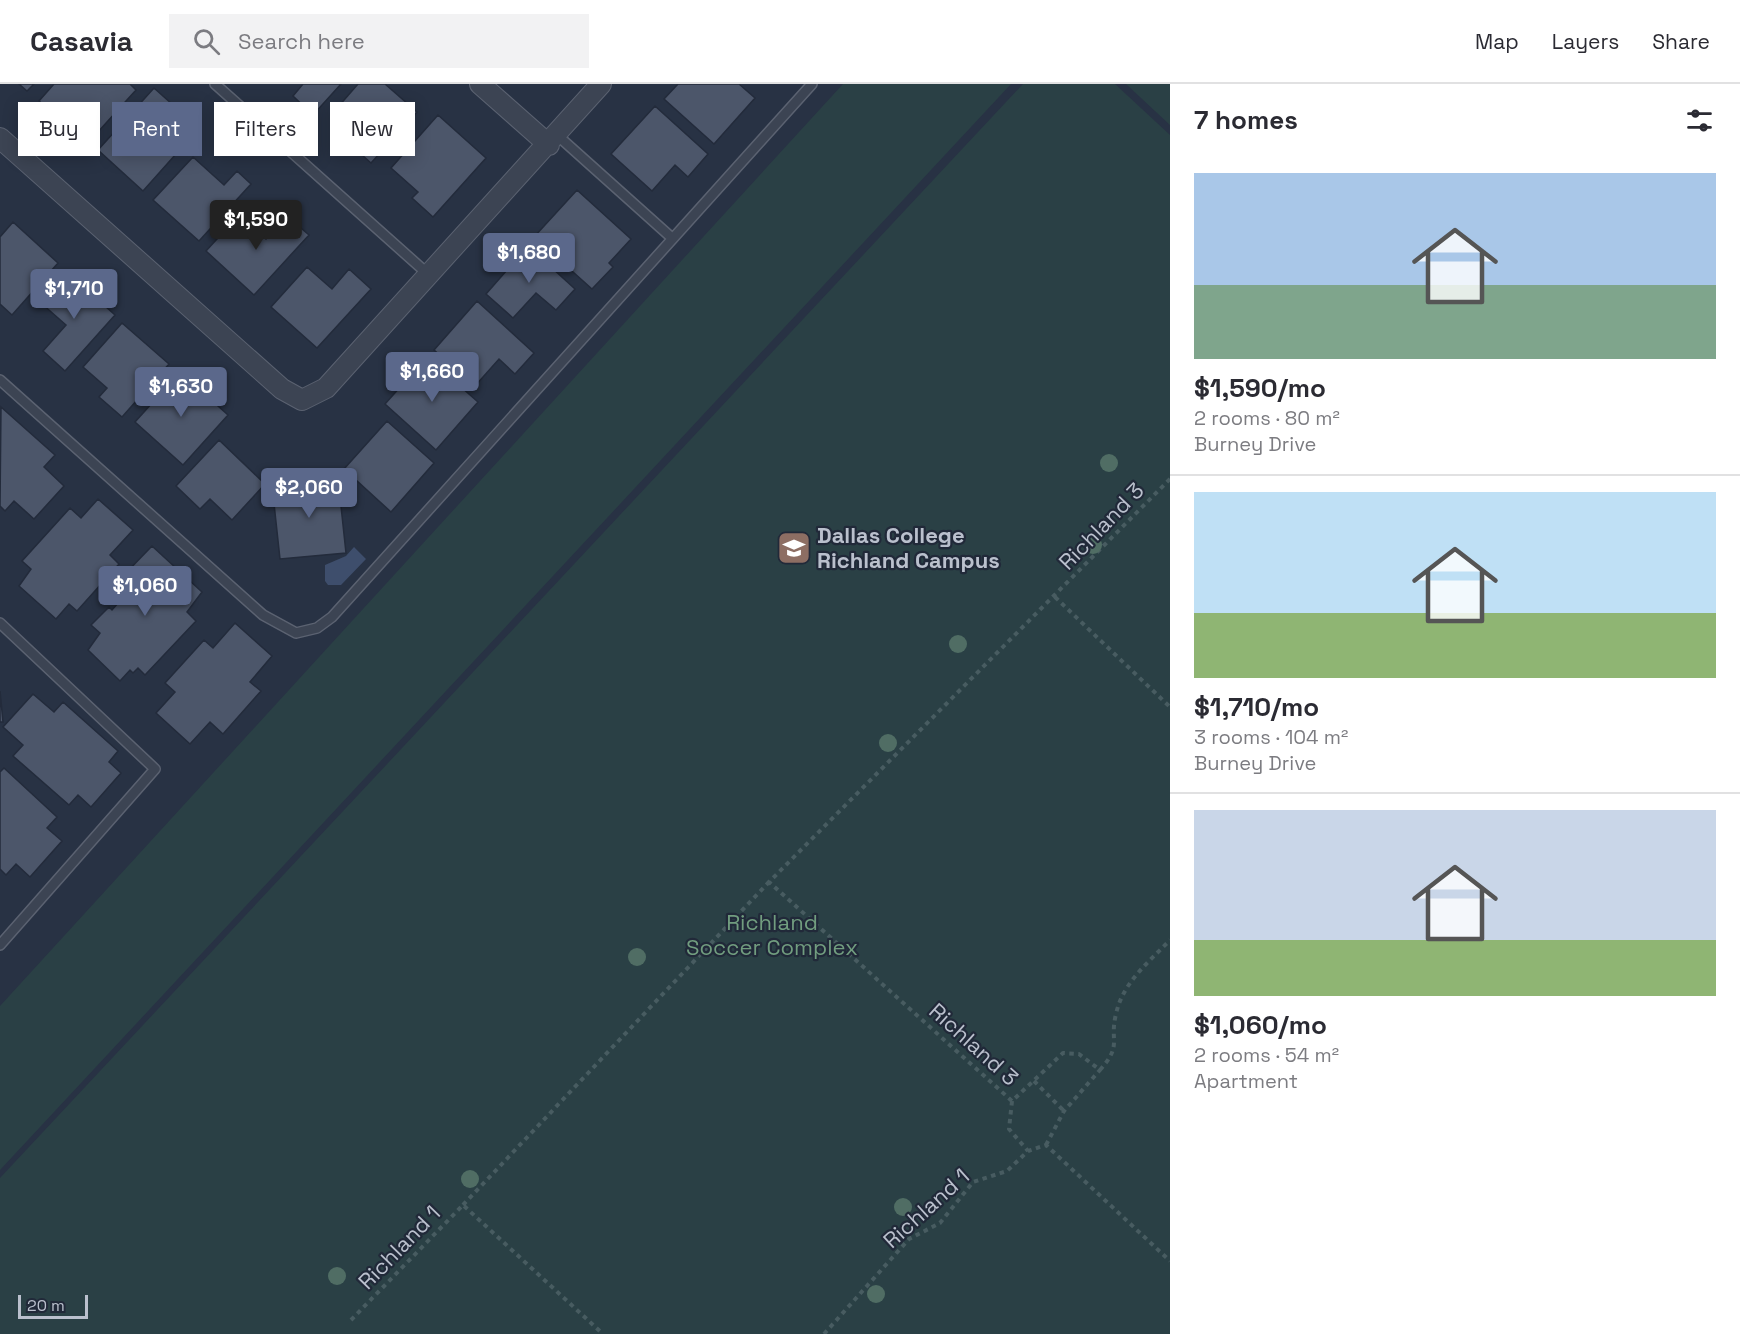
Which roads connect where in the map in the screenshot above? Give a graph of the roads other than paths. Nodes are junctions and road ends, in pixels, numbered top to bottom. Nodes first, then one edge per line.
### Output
1 (215, 84) edge
2 (480, 84) edge
3 (601, 84) edge
4 (812, 84) edge
5 (0, 138) edge
6 (553, 140) junction
7 (672, 238) junction
8 (429, 275) junction
9 (0, 380) edge
10 (0, 623) edge
11 (0, 945) edge

1 - 8 lane
2 - 6 street
3 - 6 street
4 - 7 lane
5 - 8 street
6 - 7 lane
6 - 8 street
7 - 9 lane
10 - 11 lane

